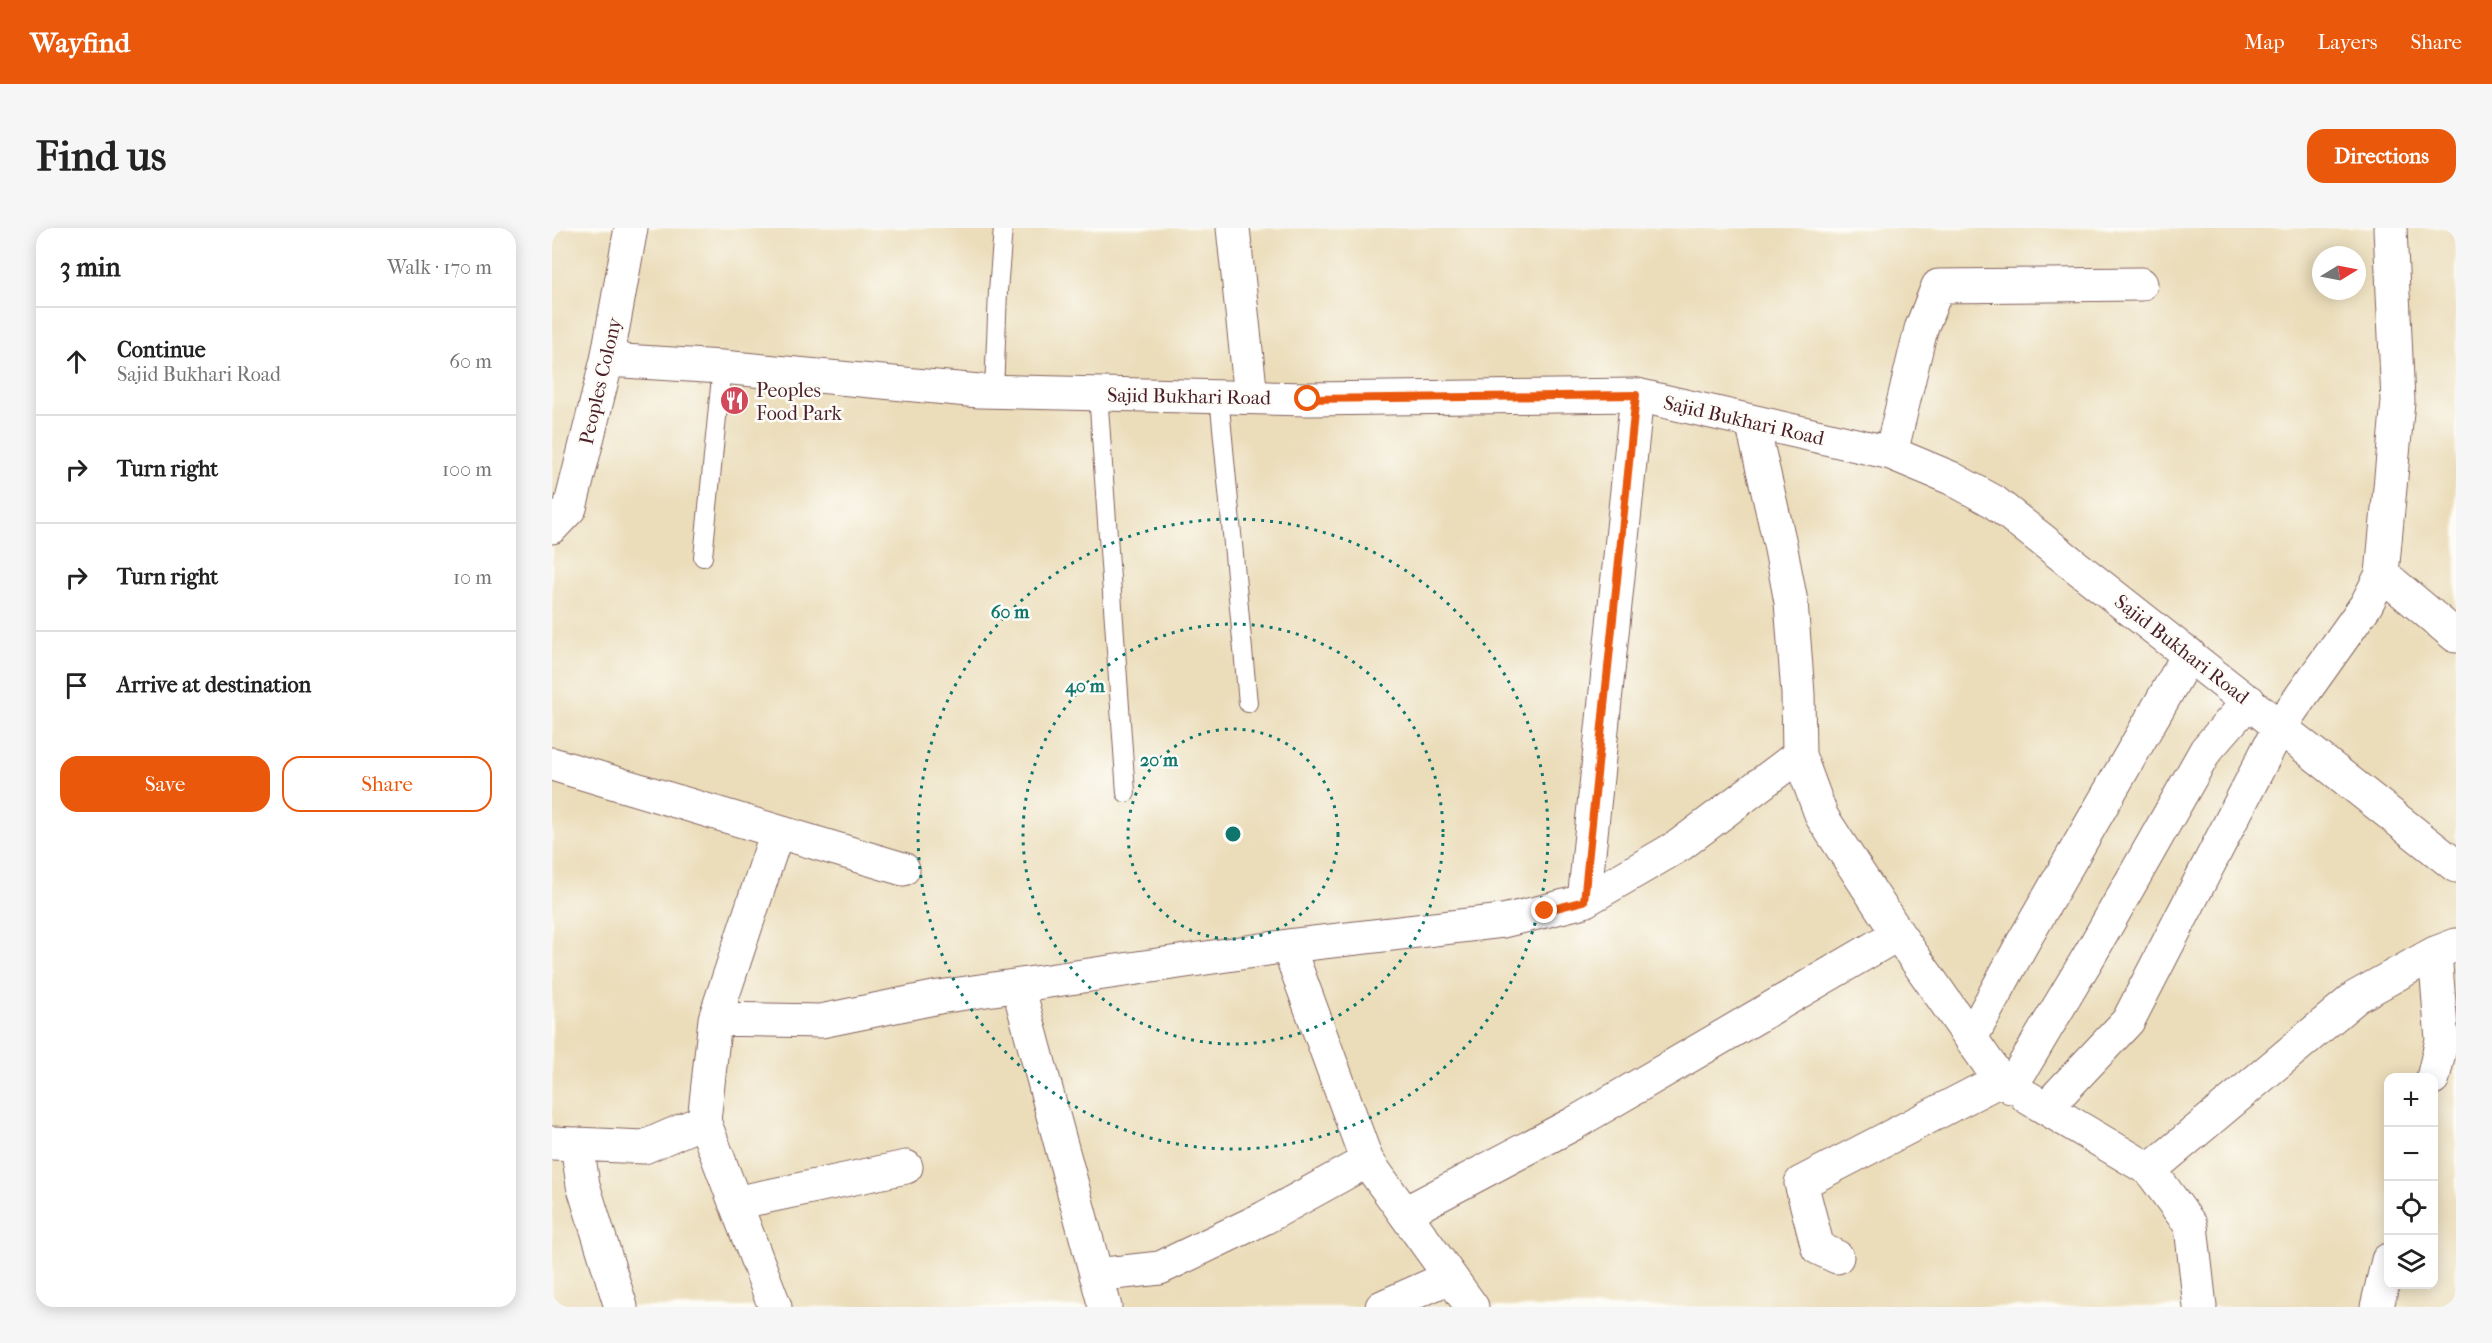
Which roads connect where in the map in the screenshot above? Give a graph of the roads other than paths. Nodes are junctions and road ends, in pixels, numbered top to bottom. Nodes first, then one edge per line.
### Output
1 (631, 228) edge
2 (1003, 228) edge
3 (1233, 228) edge
4 (2390, 228) edge
5 (2141, 284) dead end
6 (608, 360) junction
7 (722, 367) junction
8 (994, 391) junction
9 (1098, 393) junction
10 (1636, 395) junction
11 (1235, 397) junction
12 (1752, 422) junction
13 (1891, 453) junction
14 (552, 527) edge
15 (702, 557) dead end
16 (2382, 574) junction
17 (2456, 636) edge
18 (2189, 654) junction
19 (2248, 701) junction
20 (1248, 704) dead end
21 (2280, 726) junction
22 (1799, 755) junction
23 (552, 764) edge
24 (1126, 793) dead end
25 (777, 832) junction
26 (2455, 862) edge
27 (903, 869) dead end
28 (1584, 901) junction
29 (1898, 934) junction
30 (1288, 946) junction
31 (2445, 949) edge
32 (1017, 986) junction
33 (715, 1019) junction
34 (1971, 1038) junction
35 (2434, 1073) edge
36 (2006, 1083) junction
37 (2046, 1108) junction
38 (704, 1121) junction
39 (565, 1144) edge
40 (1367, 1161) junction
41 (906, 1167) dead end
42 (2150, 1170) junction
43 (735, 1203) junction
44 (1405, 1213) junction
45 (1837, 1257) dead end
46 (1096, 1275) junction
47 (1450, 1277) junction
48 (2384, 1277) edge
49 (621, 1307) edge
50 (775, 1307) edge
51 (1105, 1307) edge
52 (1382, 1307) edge
53 (1472, 1307) edge
54 (2200, 1307) edge
55 (2377, 1307) edge

1 - 6 street, Peoples Colony
2 - 8 lane
3 - 11 street
4 - 16 street
5 - 13 street
6 - 7 street, Sajid Bukhari Road
6 - 14 street, Peoples Colony
7 - 8 street, Sajid Bukhari Road
7 - 15 lane
8 - 9 street, Sajid Bukhari Road
9 - 11 street, Sajid Bukhari Road
9 - 24 lane
10 - 11 street, Sajid Bukhari Road
10 - 12 street, Sajid Bukhari Road
10 - 28 street
11 - 20 lane
12 - 13 street, Sajid Bukhari Road
12 - 22 street
13 - 18 street, Sajid Bukhari Road
16 - 17 street
16 - 21 street
18 - 19 street, Sajid Bukhari Road
18 - 34 street
19 - 21 street, Sajid Bukhari Road
19 - 36 street
21 - 26 street, Sajid Bukhari Road
21 - 37 street
22 - 28 street
22 - 29 street
23 - 25 street
25 - 27 street
25 - 33 street
28 - 30 street
29 - 34 street
29 - 44 street
30 - 32 street
30 - 40 street
31 - 35 street
31 - 42 street
32 - 33 street
32 - 46 street
33 - 38 street
34 - 36 street
36 - 37 street
36 - 45 street
37 - 42 street
38 - 39 street
38 - 43 street
39 - 49 street
40 - 44 street
40 - 46 street
41 - 43 street
42 - 54 street
43 - 50 street
44 - 47 street
46 - 51 street
47 - 52 street
47 - 53 street
48 - 55 street

